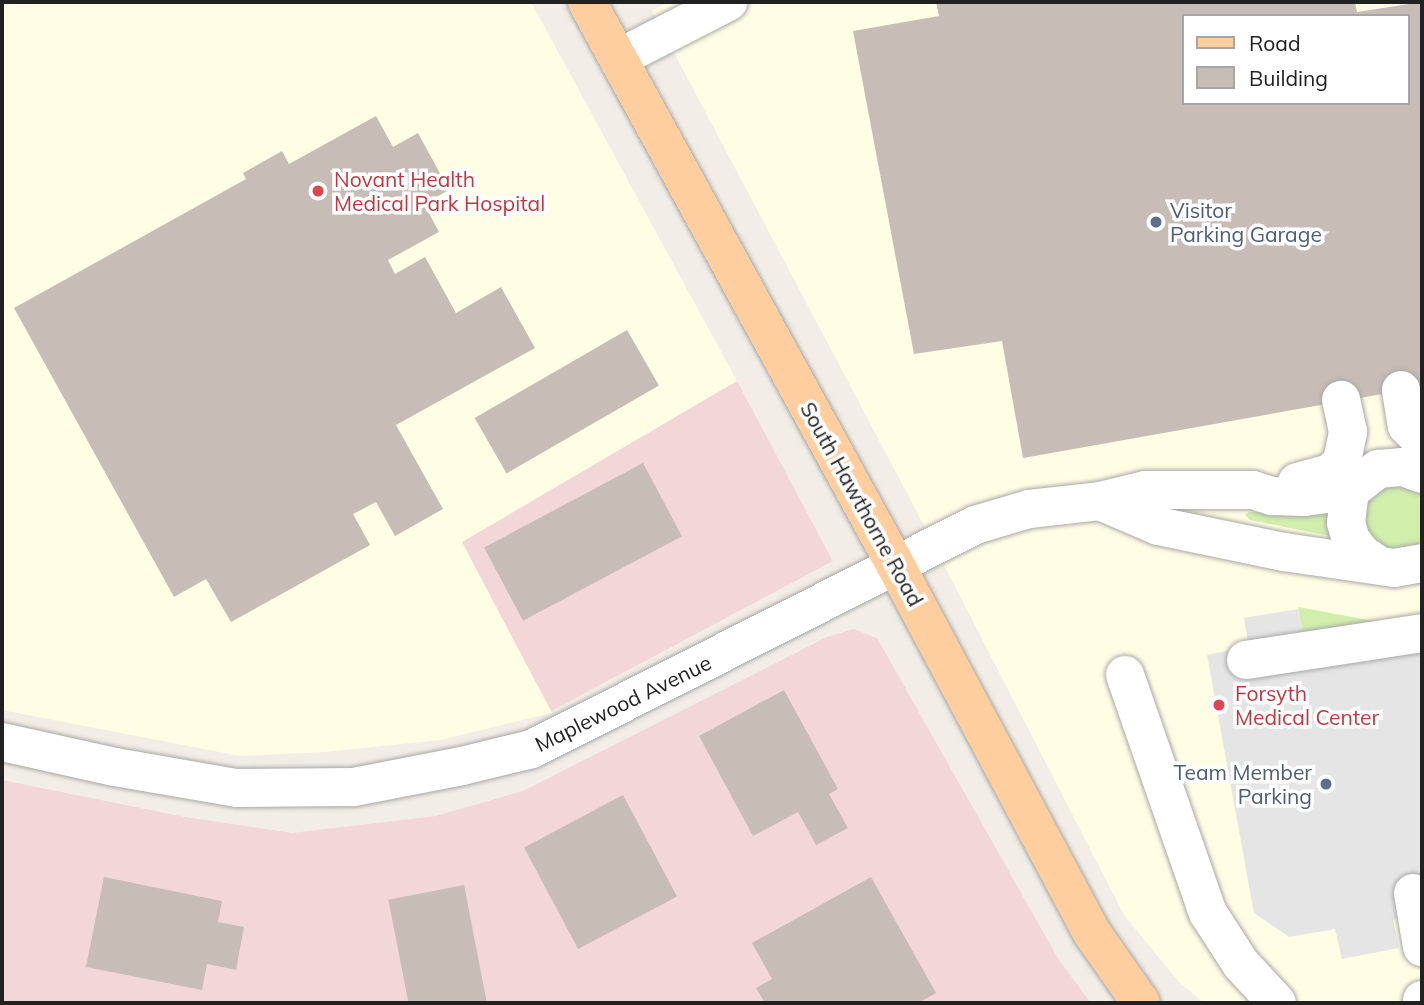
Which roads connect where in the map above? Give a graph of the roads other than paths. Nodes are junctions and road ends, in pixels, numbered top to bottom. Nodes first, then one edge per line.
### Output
1 (586, 2) edge
2 (728, 2) edge
3 (619, 58) junction
4 (1397, 429) edge
5 (1356, 485) junction
6 (1253, 490) junction
7 (1100, 501) junction
8 (1408, 563) edge
9 (896, 566) junction
10 (1422, 633) edge
11 (1246, 660) dead end
12 (1125, 675) dead end
13 (2, 742) edge
14 (1413, 893) dead end
15 (1422, 947) edge
16 (1141, 1003) edge
17 (1277, 1003) edge

1 - 3 main road, South Hawthorne Road
2 - 3 street
3 - 9 main road, South Hawthorne Road
4 - 5 street
4 - 5 street
4 - 6 street
5 - 6 street
5 - 8 street
6 - 7 street, Maplewood Avenue
7 - 8 street
7 - 9 street, Maplewood Avenue
9 - 13 street, Maplewood Avenue
9 - 16 main road, South Hawthorne Road
10 - 11 street
12 - 17 street
14 - 15 street

